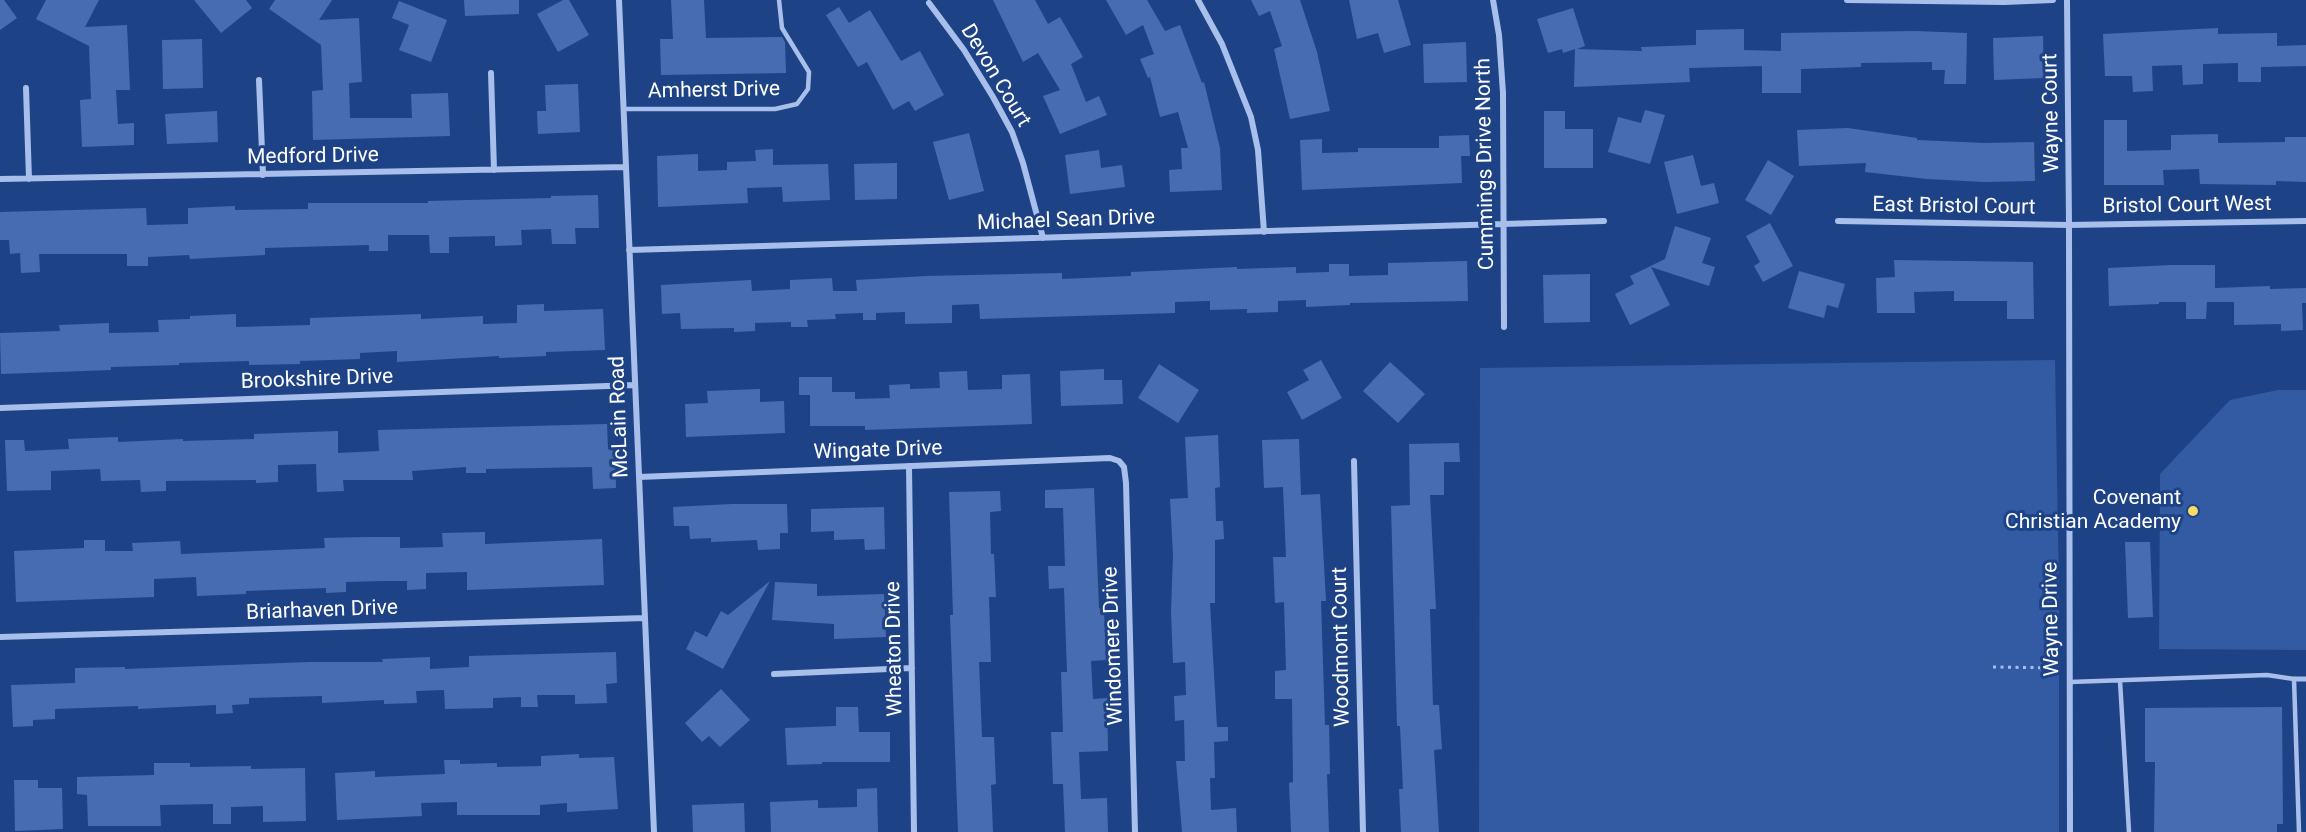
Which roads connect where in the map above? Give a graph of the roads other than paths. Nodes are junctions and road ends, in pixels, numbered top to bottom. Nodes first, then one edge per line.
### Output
1 (619, 0) edge
2 (779, 0) edge
3 (1198, 0) edge
4 (1493, 0) edge
5 (1847, 0) edge
6 (2053, 0) edge
7 (2067, 0) edge
8 (929, 3) dead end
9 (491, 73) dead end
10 (259, 80) dead end
11 (26, 88) dead end
12 (624, 109) junction
13 (626, 167) junction
14 (494, 170) junction
15 (263, 175) junction
16 (0, 179) edge
17 (29, 179) junction
18 (1604, 221) dead end
19 (1838, 221) dead end
20 (2306, 221) edge
21 (1504, 225) junction
22 (2069, 225) junction
23 (1264, 232) junction
24 (1042, 238) junction
25 (629, 250) junction
26 (1504, 327) dead end
27 (635, 385) junction
28 (0, 408) edge
29 (1354, 460) dead end
30 (1119, 461) joint
31 (909, 466) junction
32 (639, 477) junction
33 (645, 618) junction
34 (0, 637) edge
35 (912, 668) junction
36 (774, 674) dead end
37 (2294, 679) junction
38 (2306, 679) edge
39 (2120, 681) junction
40 (2070, 682) junction
41 (654, 832) edge
42 (914, 832) edge
43 (1136, 832) edge
44 (1363, 832) edge
45 (2070, 832) edge
46 (2129, 832) edge
47 (2299, 832) edge

1 - 12 street, McLain Road
2 - 12 lane, Amherst Drive
3 - 23 street
4 - 21 street, Cummings Drive North
5 - 6 street
7 - 22 street, Wayne Court
8 - 24 street, Devon Court
9 - 14 street
10 - 15 street
11 - 17 street
12 - 13 street, McLain Road
13 - 14 street, Medford Drive
13 - 25 street, McLain Road
14 - 15 street, Medford Drive
15 - 17 street, Medford Drive
16 - 17 street, Medford Drive
18 - 21 street, Michael Sean Drive
19 - 22 street, East Bristol Court
20 - 22 street, Bristol Court West
21 - 23 street, Michael Sean Drive
21 - 26 street, Cummings Drive North
22 - 40 street, Wayne Drive
23 - 24 street, Michael Sean Drive
24 - 25 street, Michael Sean Drive
25 - 27 street, McLain Road
27 - 28 street, Brookshire Drive
27 - 32 street, McLain Road
29 - 44 street, Woodmont Court
30 - 31 street, Wingate Drive
30 - 43 street, Windomere Drive
31 - 32 street, Wingate Drive
31 - 35 street, Wheaton Drive
32 - 33 street, McLain Road
33 - 34 street, Briarhaven Drive
33 - 41 street, McLain Road
35 - 36 street
35 - 42 street, Wheaton Drive
37 - 38 street
37 - 39 lane
37 - 47 lane
39 - 40 lane
39 - 46 lane
40 - 45 street, Wayne Drive

